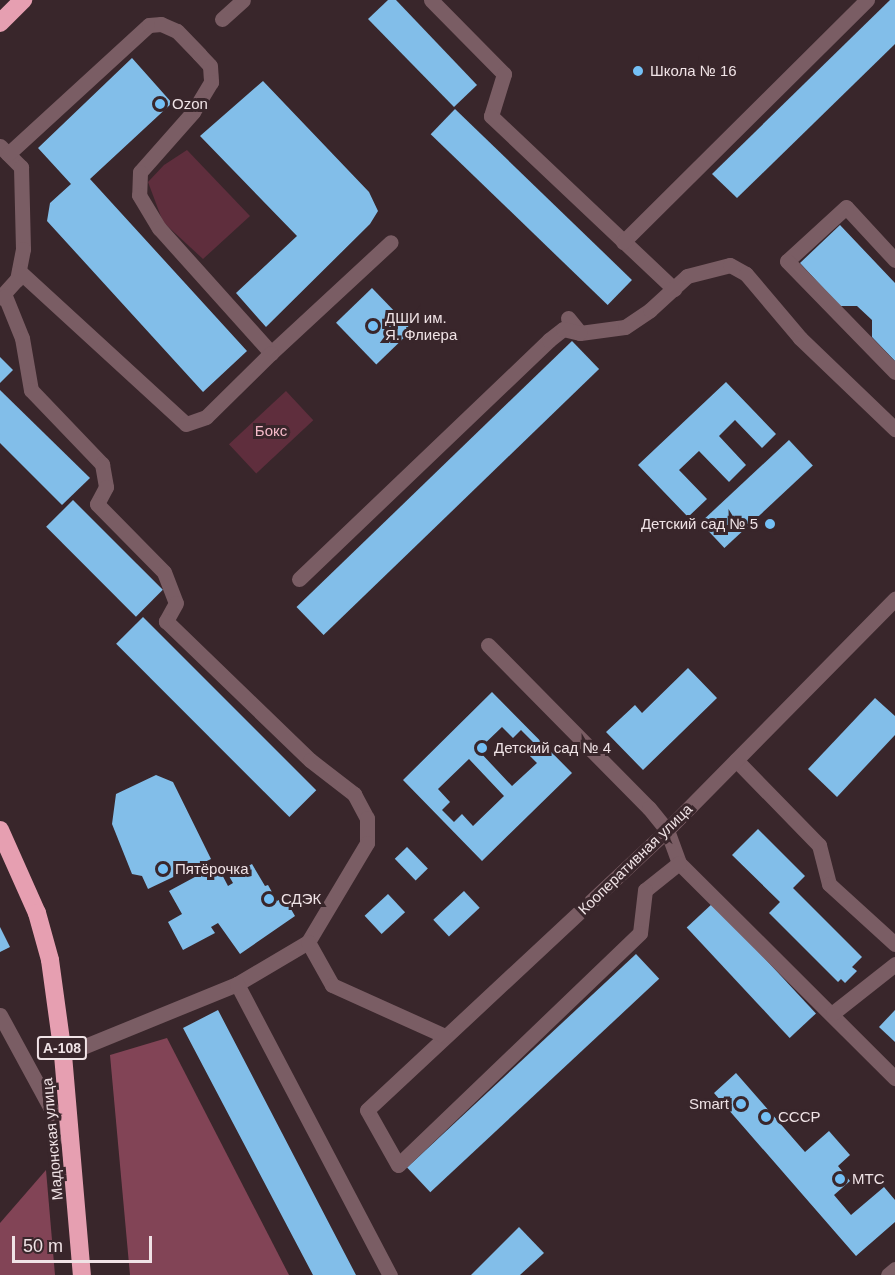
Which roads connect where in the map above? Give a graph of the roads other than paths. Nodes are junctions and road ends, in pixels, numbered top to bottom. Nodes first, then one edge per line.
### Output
1 (23, 0) edge
2 (243, 0) edge
3 (430, 0) edge
4 (867, 0) edge
5 (222, 19) dead end
6 (0, 23) edge
7 (4, 150) edge
8 (391, 242) dead end
9 (623, 243) junction
10 (895, 260) edge
11 (19, 271) junction
12 (674, 289) junction
13 (2, 297) edge
14 (568, 318) dead end
15 (580, 333) junction
16 (271, 353) junction
17 (895, 372) edge
18 (895, 429) edge
19 (299, 579) dead end
20 (895, 599) edge
21 (488, 645) dead end
22 (736, 760) junction
23 (0, 830) edge
24 (668, 830) junction
25 (679, 863) junction
26 (625, 870) junction
27 (645, 890) junction
28 (308, 942) junction
29 (895, 944) edge
30 (895, 964) edge
31 (237, 984) junction
32 (833, 1014) junction
33 (0, 1015) edge
34 (445, 1036) junction
35 (63, 1055) junction
36 (895, 1078) edge
37 (70, 1144) junction
38 (895, 1269) edge
39 (82, 1275) edge
40 (390, 1275) edge
41 (888, 1275) edge

1 - 6 highway
2 - 5 street
3 - 9 street
4 - 9 street
7 - 11 street
7 - 16 street
8 - 16 street
9 - 12 street
10 - 17 street
11 - 13 street
11 - 16 street
12 - 15 street
12 - 18 street
13 - 28 street
14 - 15 street
15 - 19 street
20 - 22 street, Кооперативная улица
21 - 24 street
22 - 24 street, Кооперативная улица
22 - 29 street
23 - 35 highway, Мадонская улица / А-108
24 - 25 street
24 - 26 street, Кооперативная улица
25 - 27 street
25 - 32 street
26 - 27 street
26 - 34 street, Кооперативная улица
27 - 34 street, Кооперативная улица
28 - 31 street
28 - 34 street
30 - 32 street
31 - 35 street
31 - 40 street
32 - 36 street
33 - 37 street
35 - 37 highway, Мадонская улица / А-108
37 - 39 highway, Мадонская улица / А-108
38 - 41 street

